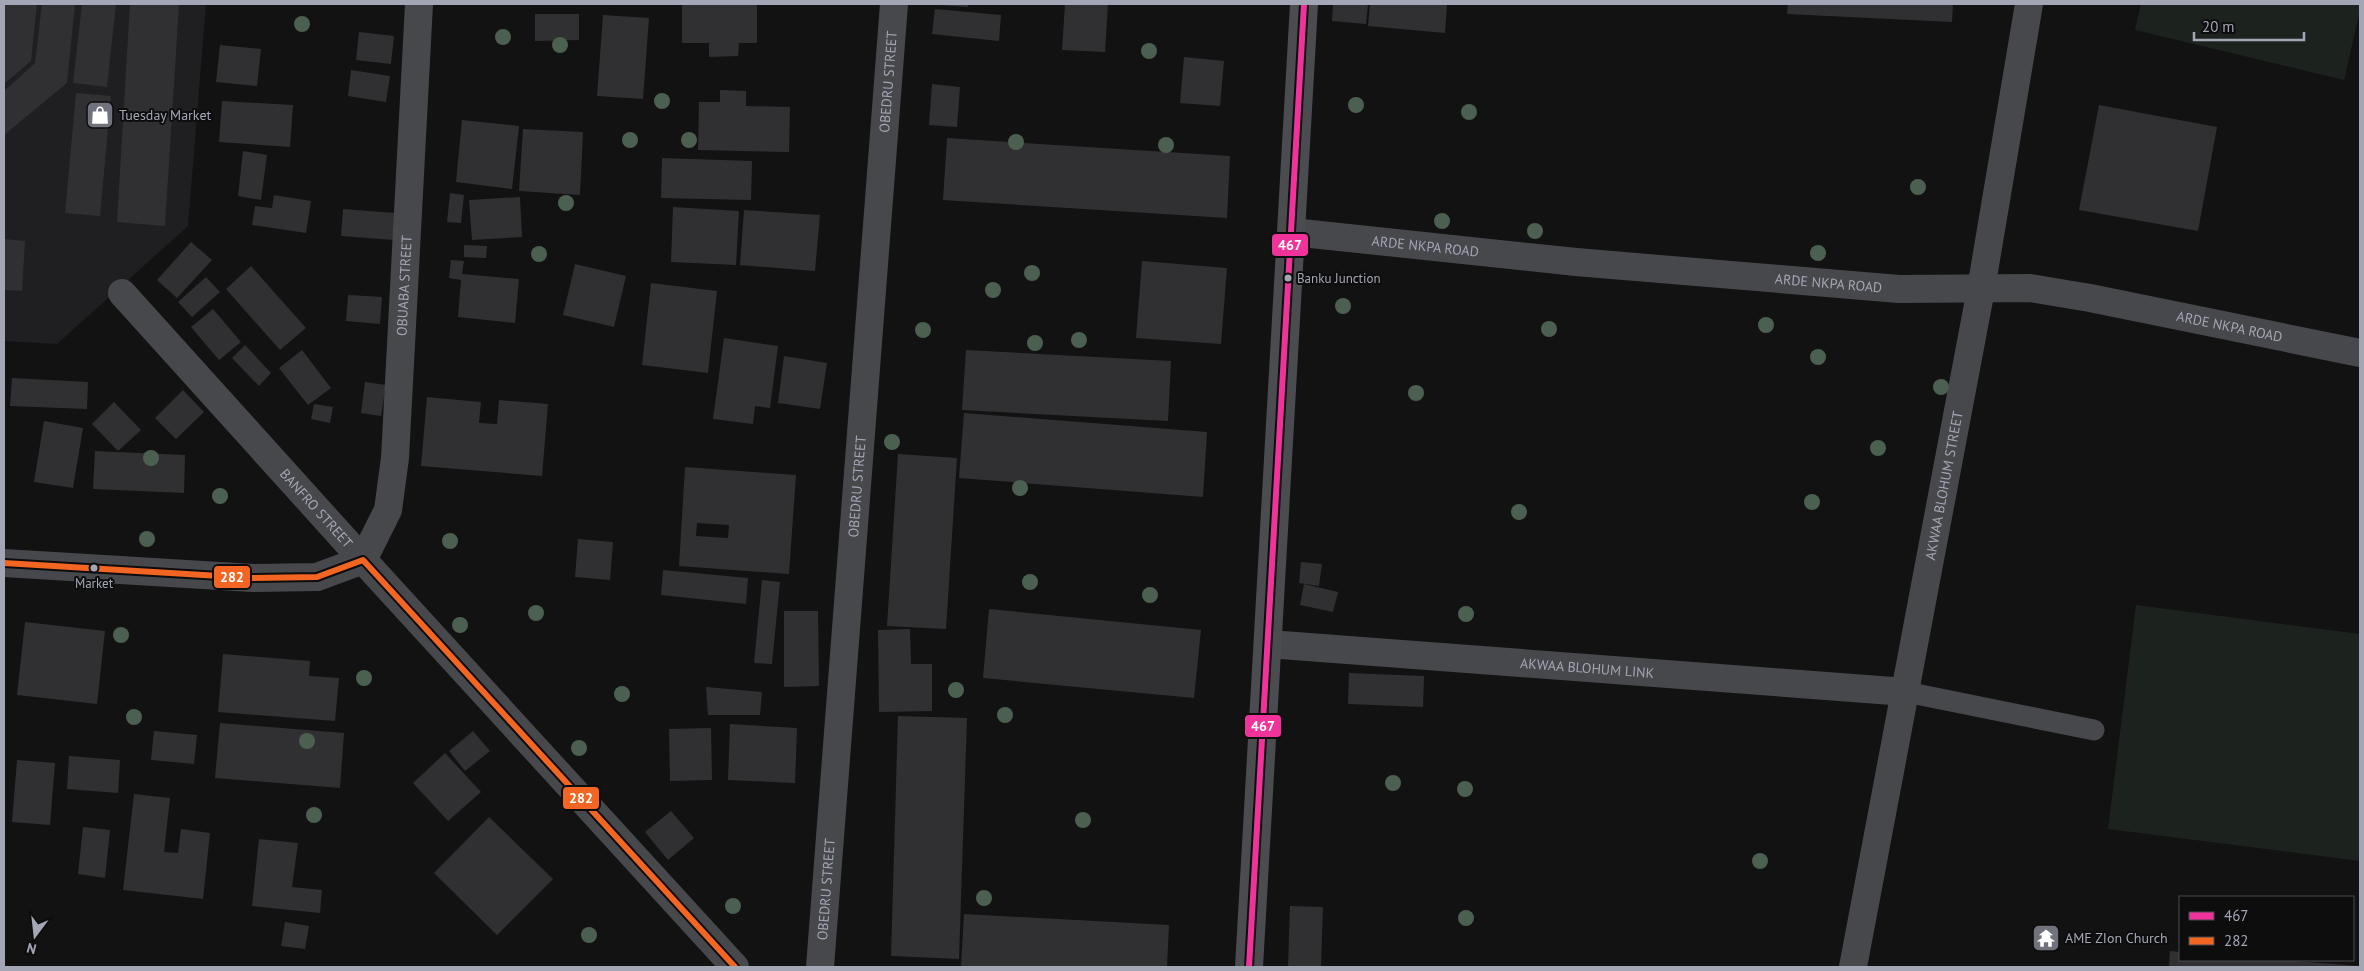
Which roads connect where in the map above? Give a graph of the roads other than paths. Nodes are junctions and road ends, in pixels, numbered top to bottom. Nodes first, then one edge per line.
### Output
1 (419, 4) edge
2 (894, 4) edge
3 (1304, 4) edge
4 (2029, 4) edge
5 (1292, 232) junction
6 (1981, 289) junction
7 (122, 293) dead end
8 (2360, 353) edge
9 (363, 560) junction
10 (4, 563) edge
11 (1268, 644) junction
12 (1906, 692) junction
13 (2094, 730) dead end
14 (734, 967) edge
15 (820, 967) edge
16 (1249, 967) edge
17 (1853, 967) edge

1 - 9 street, OBUABA STREET
2 - 15 street, OBEDRU STREET
3 - 5 main road
4 - 6 street, AKWAA BLOHUM STREET
5 - 6 street, ARDE NKPA ROAD
5 - 11 main road
6 - 8 street, ARDE NKPA ROAD
6 - 12 street, AKWAA BLOHUM STREET
7 - 9 street, BANFRO STREET
9 - 10 street
9 - 14 street, BANFRO STREET
11 - 12 street, AKWAA BLOHUM LINK
11 - 16 main road
12 - 13 lane
12 - 17 street, AKWAA BLOHUM STREET

